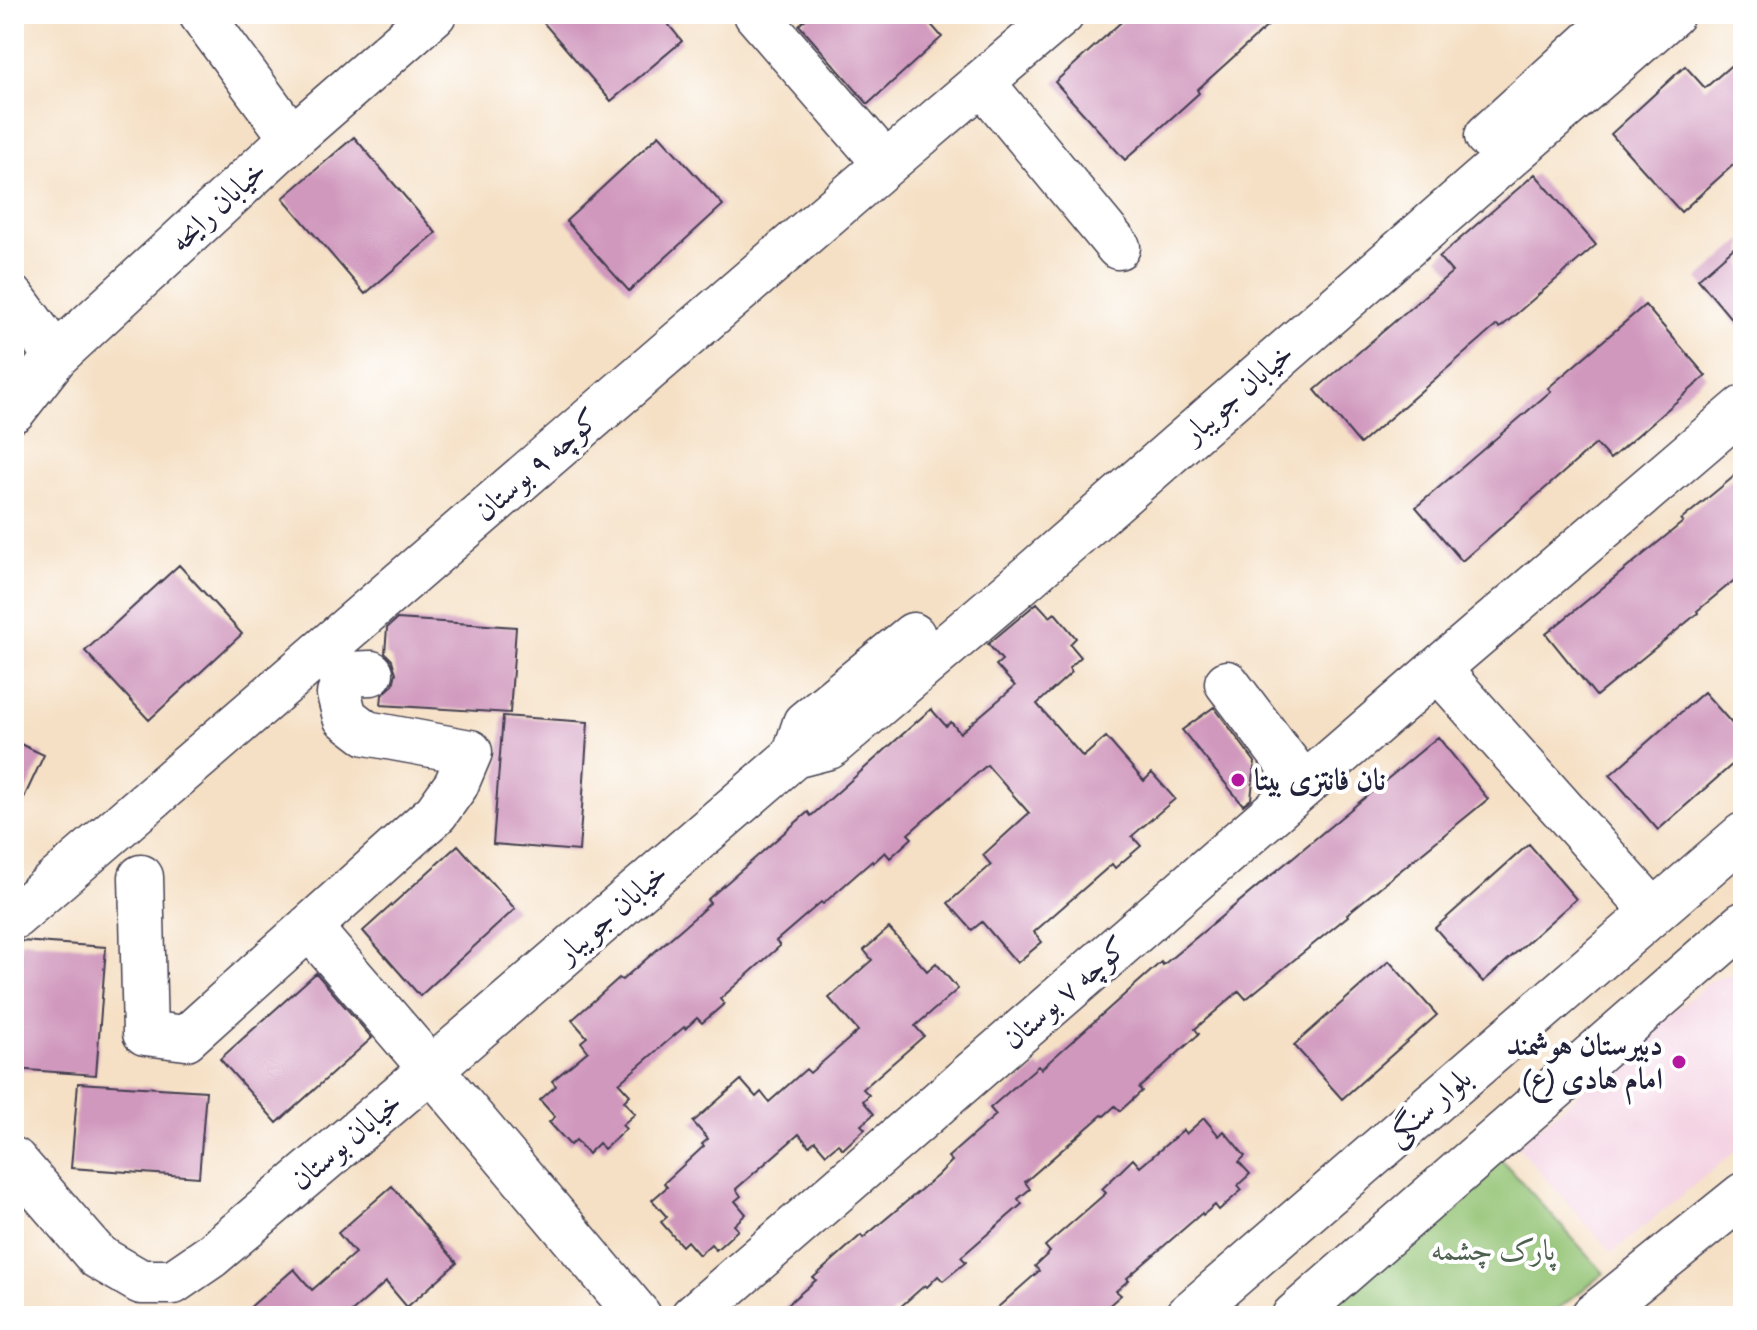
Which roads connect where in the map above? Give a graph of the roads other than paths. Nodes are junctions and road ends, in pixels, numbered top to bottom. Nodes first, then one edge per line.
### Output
1 (201, 14) edge
2 (434, 14) edge
3 (756, 14) edge
4 (1062, 14) edge
5 (1621, 14) edge
6 (1672, 14) edge
7 (982, 82) junction
8 (292, 138) junction
9 (886, 164) junction
10 (1118, 247) dead end
11 (14, 299) edge
12 (56, 356) junction
13 (1743, 408) edge
14 (14, 410) edge
15 (1438, 669) junction
16 (371, 673) dead end
17 (1227, 683) dead end
18 (794, 756) junction
19 (1304, 785) junction
20 (1743, 835) edge
21 (141, 877) dead end
22 (1654, 912) junction
23 (14, 917) edge
24 (1743, 924) edge
25 (309, 927) junction
26 (431, 1069) junction
27 (14, 1160) edge
28 (1743, 1195) edge
29 (639, 1316) edge
30 (693, 1316) edge
31 (1187, 1316) edge
32 (1294, 1316) edge
33 (1593, 1316) edge

1 - 8 street
2 - 8 street, خیابان رایحه
3 - 9 street
4 - 7 street, کوچه ۹ بوستان
5 - 18 street, خیابان جویبار
6 - 18 street, خیابان جویبار
7 - 9 street, کوچه ۹ بوستان
7 - 10 street
8 - 12 street, خیابان رایحه
9 - 23 street, کوچه ۹ بوستان
11 - 12 street
12 - 14 street, خیابان رایحه
13 - 15 street, کوچه ۷ بوستان
15 - 19 street, کوچه ۷ بوستان
15 - 22 street
16 - 25 street
17 - 19 street
18 - 26 street, خیابان جویبار
19 - 30 street, کوچه ۷ بوستان
20 - 22 street, بلوار سنگی
21 - 25 street
22 - 31 street, بلوار سنگی
24 - 32 street
25 - 26 street
26 - 27 street, خیابان بوستان
26 - 29 street, خیابان بوستان
28 - 33 street

